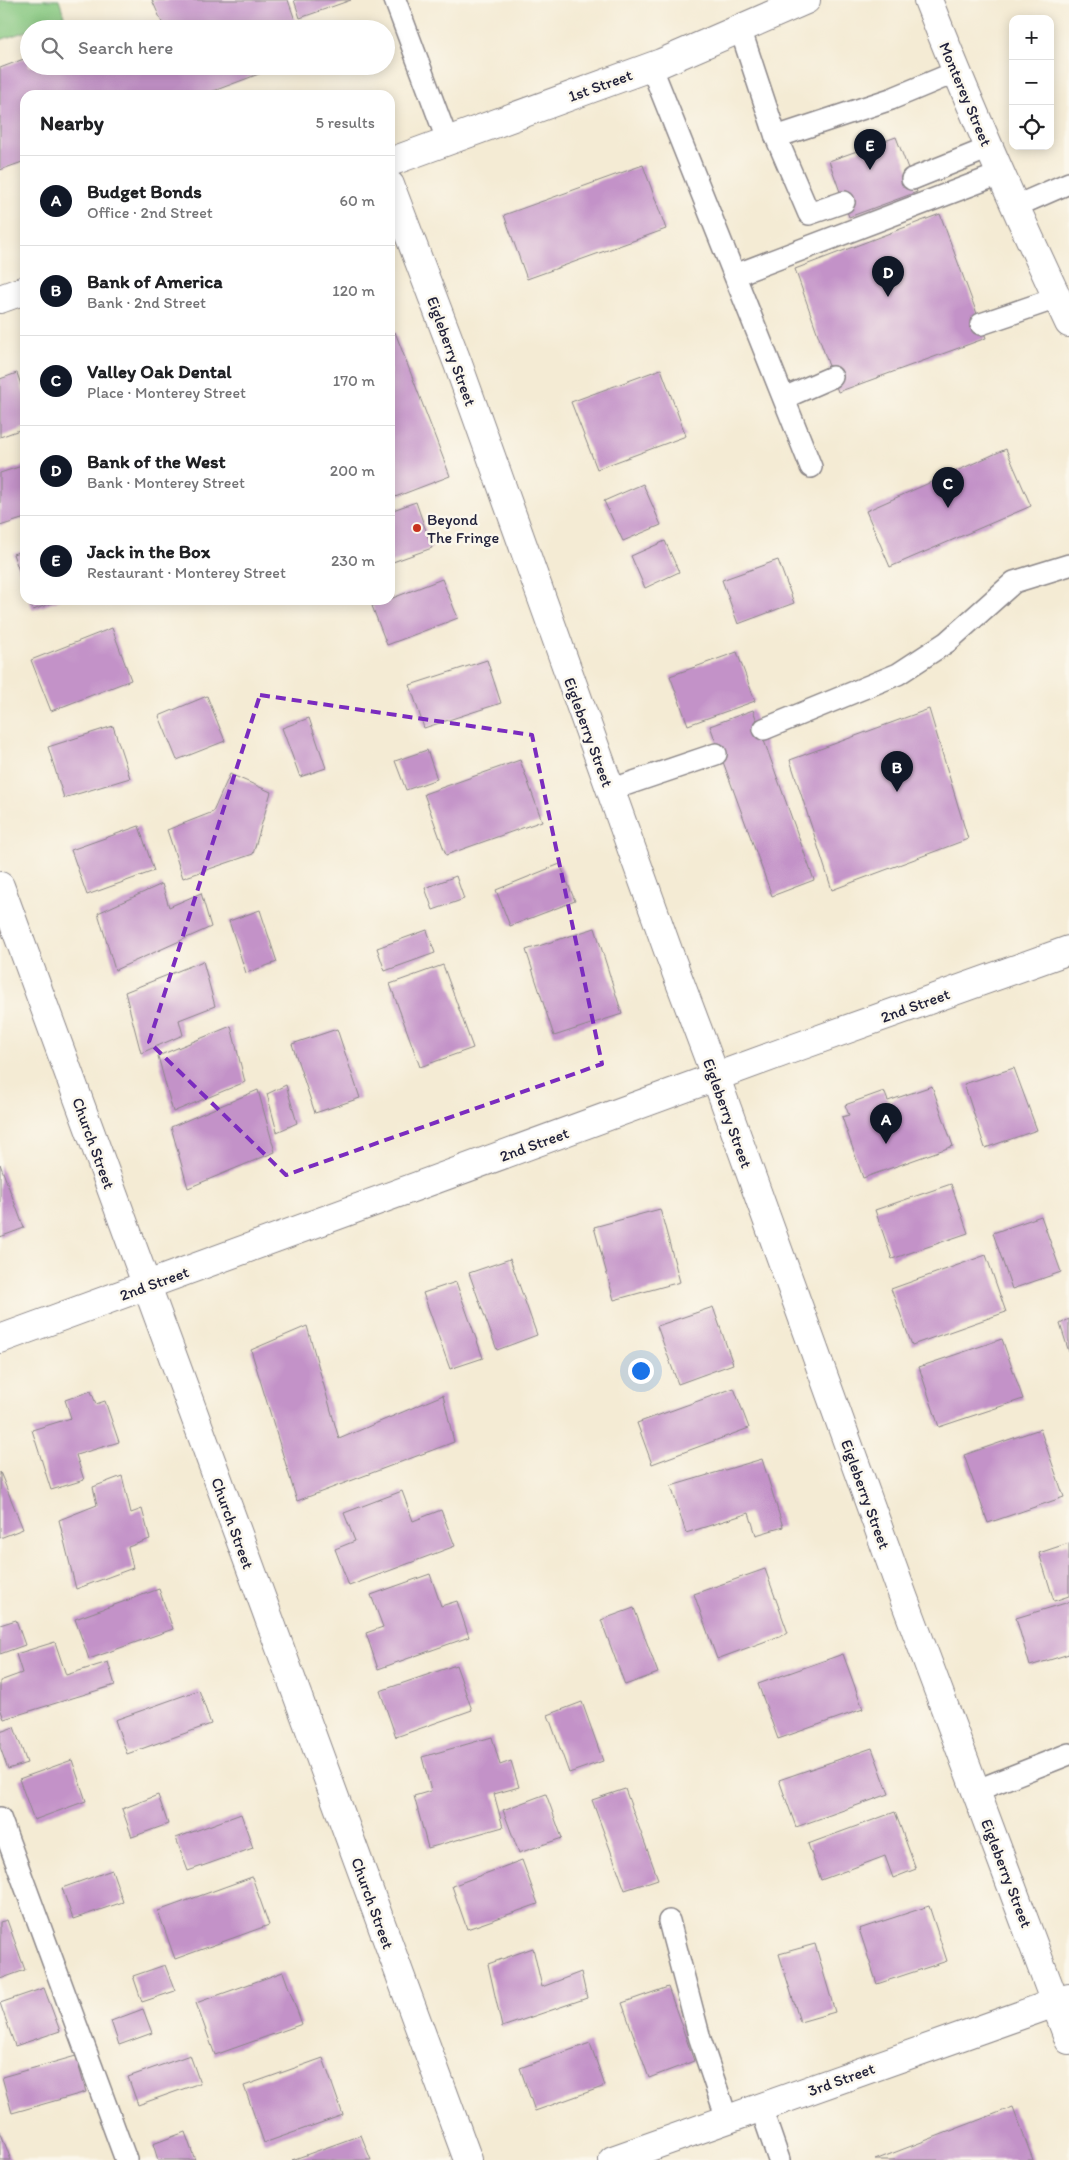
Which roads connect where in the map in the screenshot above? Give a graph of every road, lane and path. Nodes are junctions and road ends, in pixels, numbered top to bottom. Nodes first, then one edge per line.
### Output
1 (395, 0) edge
2 (806, 0) edge
3 (928, 0) edge
4 (740, 28) junction
5 (651, 66) junction
6 (956, 72) junction
7 (776, 137) junction
8 (448, 142) junction
9 (989, 148) junction
10 (395, 160) edge
11 (1000, 174) junction
12 (912, 178) dead end
13 (1069, 183) edge
14 (395, 197) edge
15 (844, 202) dead end
16 (1014, 207) junction
17 (735, 275) junction
18 (20, 292) edge
19 (1057, 298) junction
20 (0, 299) edge
21 (1069, 323) edge
22 (981, 324) dead end
23 (832, 377) dead end
24 (784, 398) junction
25 (811, 466) dead end
26 (1069, 565) edge
27 (764, 729) dead end
28 (716, 754) dead end
29 (610, 790) junction
30 (0, 886) edge
31 (1069, 950) edge
32 (716, 1078) junction
33 (146, 1286) junction
34 (0, 1339) edge
35 (1069, 1754) edge
36 (975, 1791) junction
37 (0, 1818) edge
38 (669, 1921) dead end
39 (1062, 2000) edge
40 (1069, 2040) edge
41 (761, 2108) junction
42 (727, 2119) junction
43 (126, 2160) edge
44 (468, 2160) edge
45 (613, 2160) edge
46 (779, 2160) edge

1 - 8 lane
2 - 4 street, 1st Street
3 - 6 street, Monterey Street
4 - 5 street, 1st Street
4 - 7 lane
5 - 8 street, 1st Street
5 - 17 lane
6 - 7 lane
6 - 9 street, Monterey Street
7 - 15 lane
8 - 10 street, 1st Street
9 - 11 street, Monterey Street
9 - 12 lane
11 - 16 street, Monterey Street
11 - 17 lane
13 - 16 lane
14 - 29 street, Eigleberry Street
16 - 19 street, Monterey Street
17 - 24 lane
18 - 20 street
19 - 21 street, Monterey Street
19 - 22 lane
23 - 24 lane
24 - 25 lane
26 - 27 lane
28 - 29 lane
29 - 32 street, Eigleberry Street
30 - 33 street, Church Street
31 - 32 street, 2nd Street
32 - 33 street, 2nd Street
32 - 36 street, Eigleberry Street
33 - 34 street, 2nd Street
33 - 44 street, Church Street
35 - 36 lane
36 - 39 street, Eigleberry Street
37 - 43 lane
38 - 42 lane
39 - 40 street, Eigleberry Street
39 - 41 street, 3rd Street
41 - 42 street, 3rd Street
41 - 46 lane
42 - 45 street, 3rd Street

